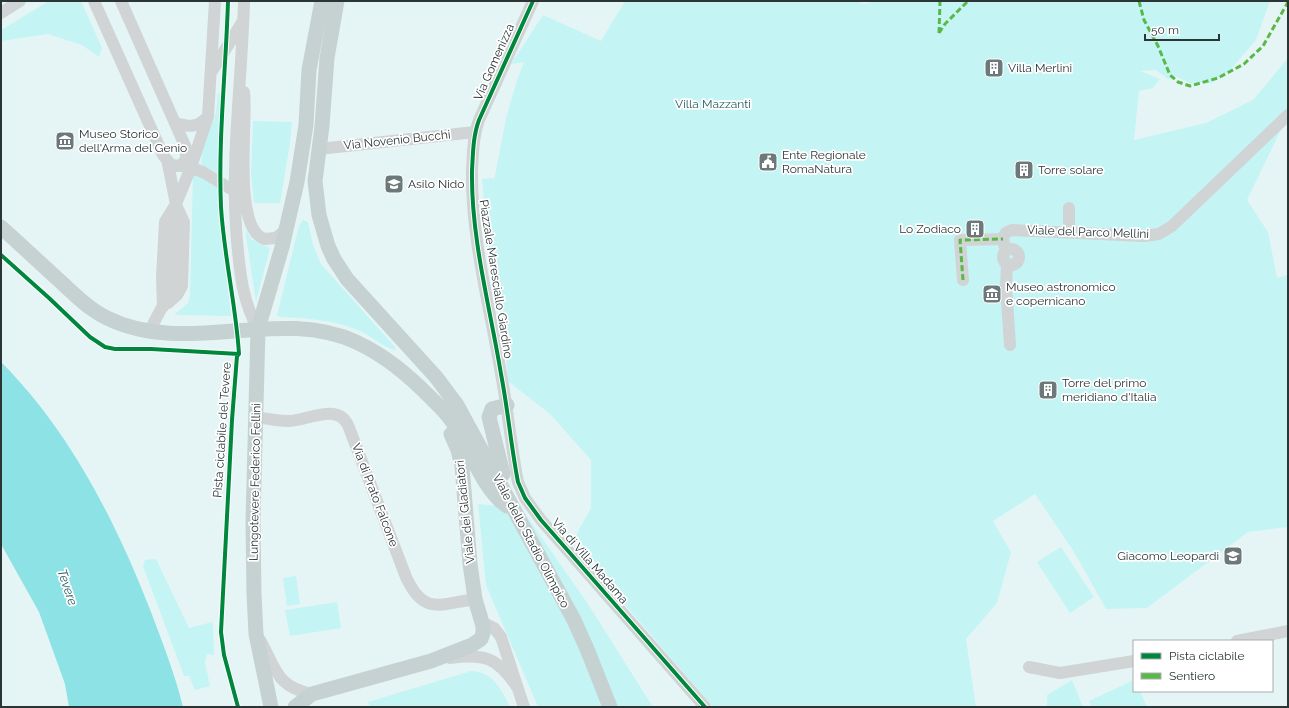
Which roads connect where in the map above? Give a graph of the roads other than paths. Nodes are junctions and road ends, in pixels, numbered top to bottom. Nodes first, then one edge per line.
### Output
1 (20, 1) edge
2 (94, 1) edge
3 (121, 1) edge
4 (215, 1) edge
5 (244, 1) edge
6 (322, 1) edge
7 (337, 1) edge
8 (533, 1) edge
9 (1, 13) edge
10 (243, 20) junction
11 (211, 72) junction
12 (1288, 115) edge
13 (208, 116) junction
14 (241, 116) junction
15 (175, 123) junction
16 (475, 132) junction
17 (318, 149) junction
18 (168, 164) junction
19 (187, 166) junction
20 (234, 191) junction
21 (176, 204) junction
22 (1069, 208) dead end
23 (1, 227) edge
24 (286, 229) junction
25 (1068, 233) junction
26 (1003, 239) junction
27 (963, 280) dead end
28 (258, 329) junction
29 (150, 330) junction
30 (1010, 345) dead end
31 (421, 388) junction
32 (507, 405) junction
33 (256, 417) junction
34 (515, 511) junction
35 (475, 599) junction
36 (482, 622) junction
37 (1288, 632) edge
38 (256, 634) junction
39 (1243, 640) edge
40 (431, 661) junction
41 (1133, 661) edge
42 (1029, 667) dead end
43 (517, 688) junction
44 (312, 694) junction
45 (271, 707) edge
46 (295, 707) edge
47 (524, 707) edge
48 (610, 707) edge
49 (705, 707) edge

1 - 9 street
2 - 18 street
3 - 15 street
4 - 11 street
5 - 10 street
6 - 24 main road
7 - 17 main road
8 - 16 street, Via Gomenizza
10 - 11 street
10 - 14 street
11 - 13 street
12 - 25 street, Viale del Parco Mellini
13 - 15 street
13 - 19 street
14 - 20 street
14 - 24 street
15 - 19 street
16 - 17 street, Via Novenio Bucchi
16 - 32 street, Piazzale Maresciallo Giardino
17 - 34 main road, Viale dello Stadio Olimpico
18 - 19 street
18 - 21 street
19 - 20 street
19 - 21 street
20 - 28 street
21 - 29 street
22 - 25 street
23 - 29 main road
24 - 28 main road
25 - 26 street, Viale del Parco Mellini
26 - 27 street
26 - 30 street
28 - 29 main road
28 - 31 main road
28 - 33 main road, Lungotevere Federico Fellini
31 - 34 main road
31 - 35 main road, Viale dei Gladiatori
32 - 34 main road
32 - 49 street, Via di Villa Madama
33 - 35 street, Via di Prato Falcone
33 - 38 main road, Lungotevere Federico Fellini
34 - 48 main road, Viale dello Stadio Olimpico
35 - 36 main road, Viale dei Gladiatori
36 - 40 main road
36 - 43 street
37 - 39 street
38 - 44 street
38 - 45 main road, Lungotevere Federico Fellini
40 - 43 street
40 - 44 main road
41 - 42 street
43 - 47 street
44 - 46 main road

